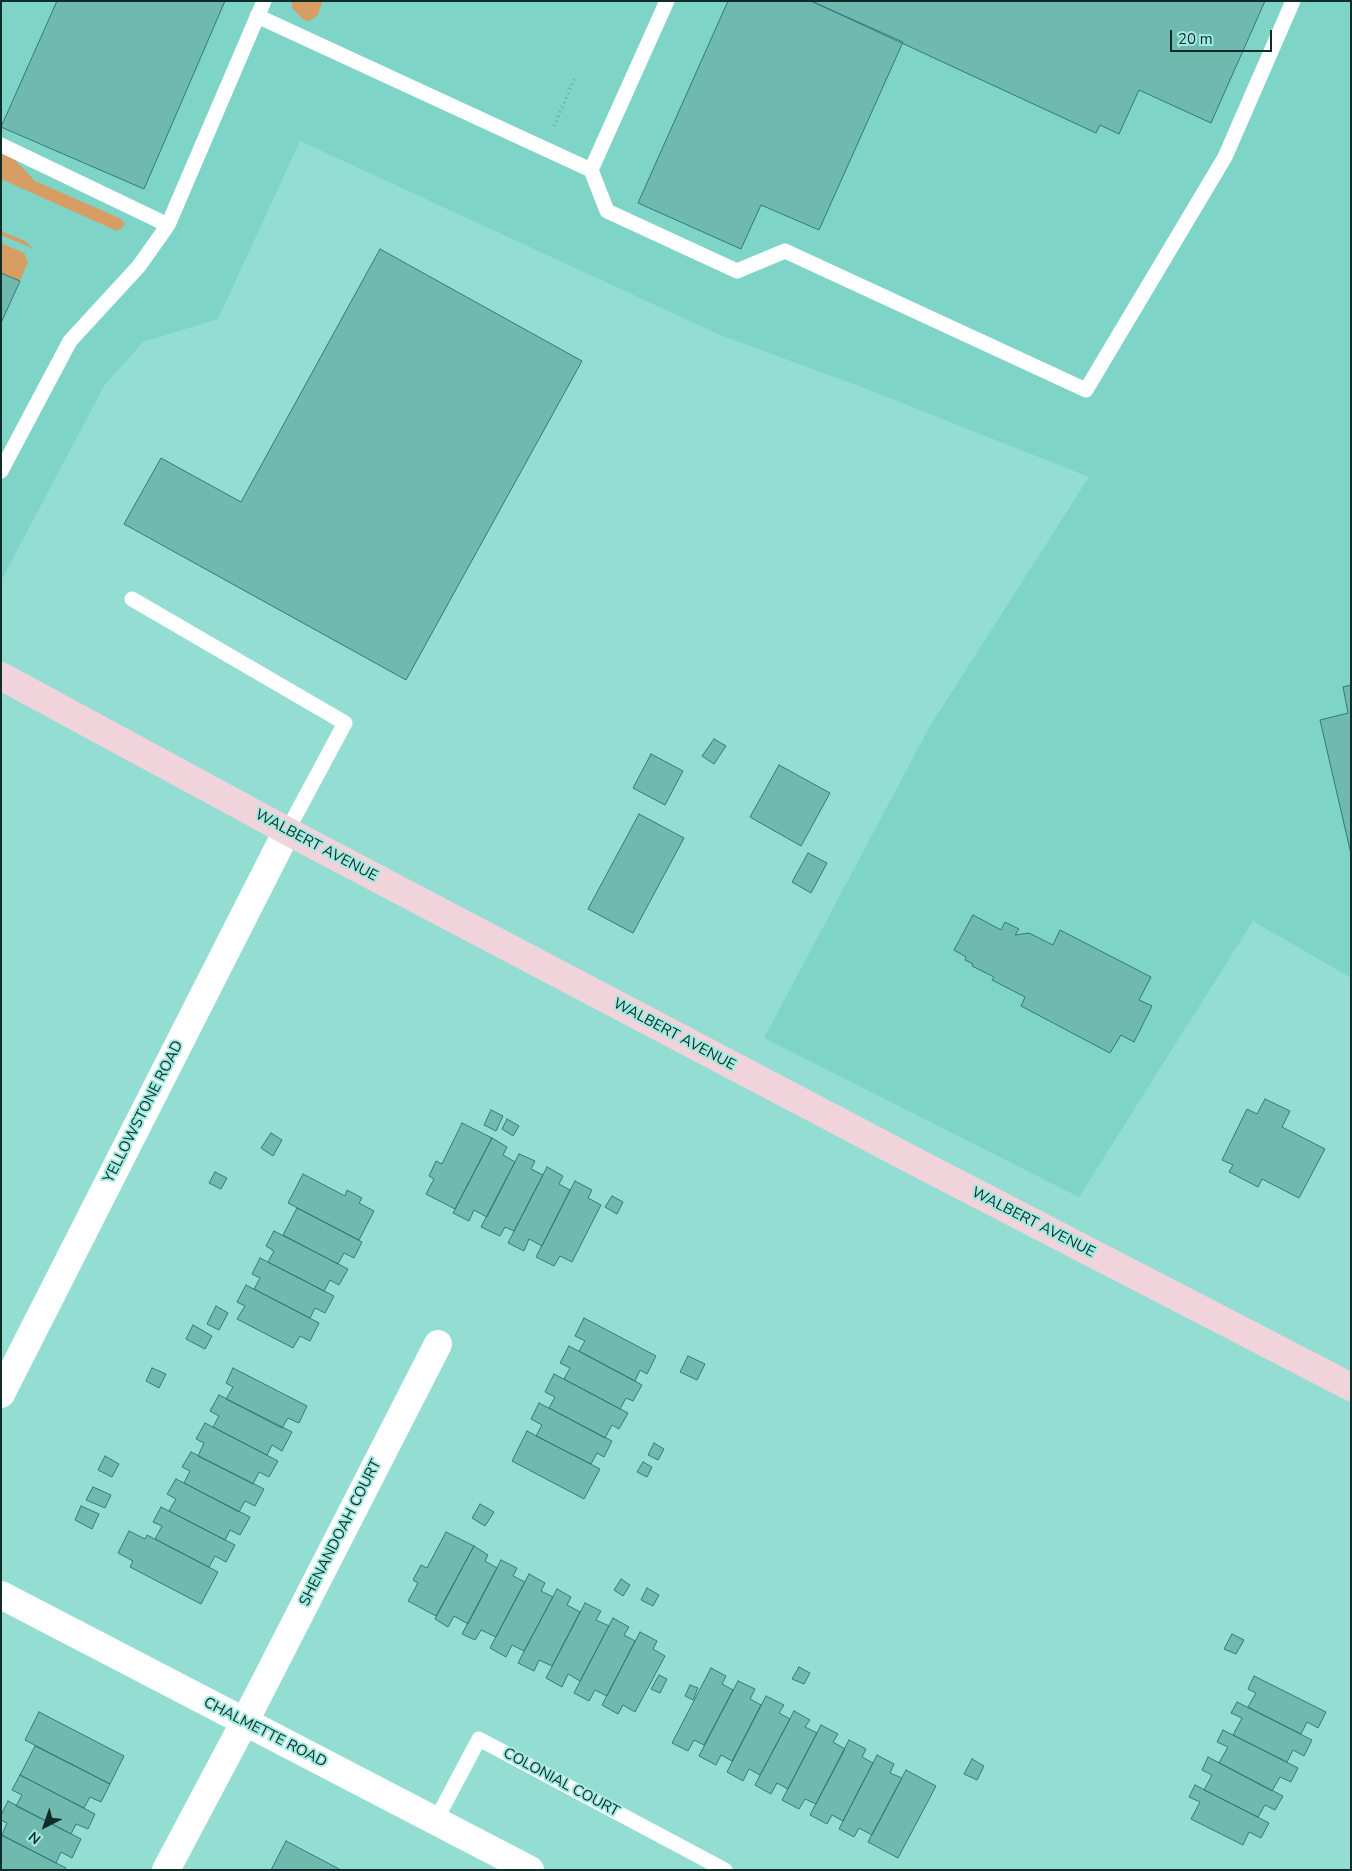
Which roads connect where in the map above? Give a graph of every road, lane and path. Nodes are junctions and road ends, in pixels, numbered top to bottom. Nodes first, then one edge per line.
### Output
1 (264, 1) edge
2 (667, 1) edge
3 (1293, 1) edge
4 (257, 16) junction
5 (575, 78) dead end
6 (552, 131) dead end
7 (1, 145) edge
8 (591, 170) junction
9 (168, 225) junction
10 (1, 471) edge
11 (132, 599) dead end
12 (1, 676) edge
13 (287, 831) junction
14 (438, 1344) dead end
15 (1351, 1387) edge
16 (1, 1394) edge
17 (1, 1595) edge
18 (244, 1722) junction
19 (436, 1820) junction
20 (166, 1870) edge
21 (530, 1870) edge
22 (725, 1870) edge

1 - 4 lane
2 - 8 lane
3 - 8 lane
4 - 8 lane
4 - 9 lane
5 - 6 path
7 - 9 lane
9 - 10 lane
11 - 13 lane
12 - 13 main road, WALBERT AVENUE
13 - 15 main road, WALBERT AVENUE
13 - 16 street, YELLOWSTONE ROAD
14 - 18 street, SHENANDOAH COURT
17 - 18 street, CHALMETTE ROAD
18 - 19 street, CHALMETTE ROAD
18 - 20 street, SHENANDOAH COURT
19 - 21 street, CHALMETTE ROAD
19 - 22 lane, COLONIAL COURT

